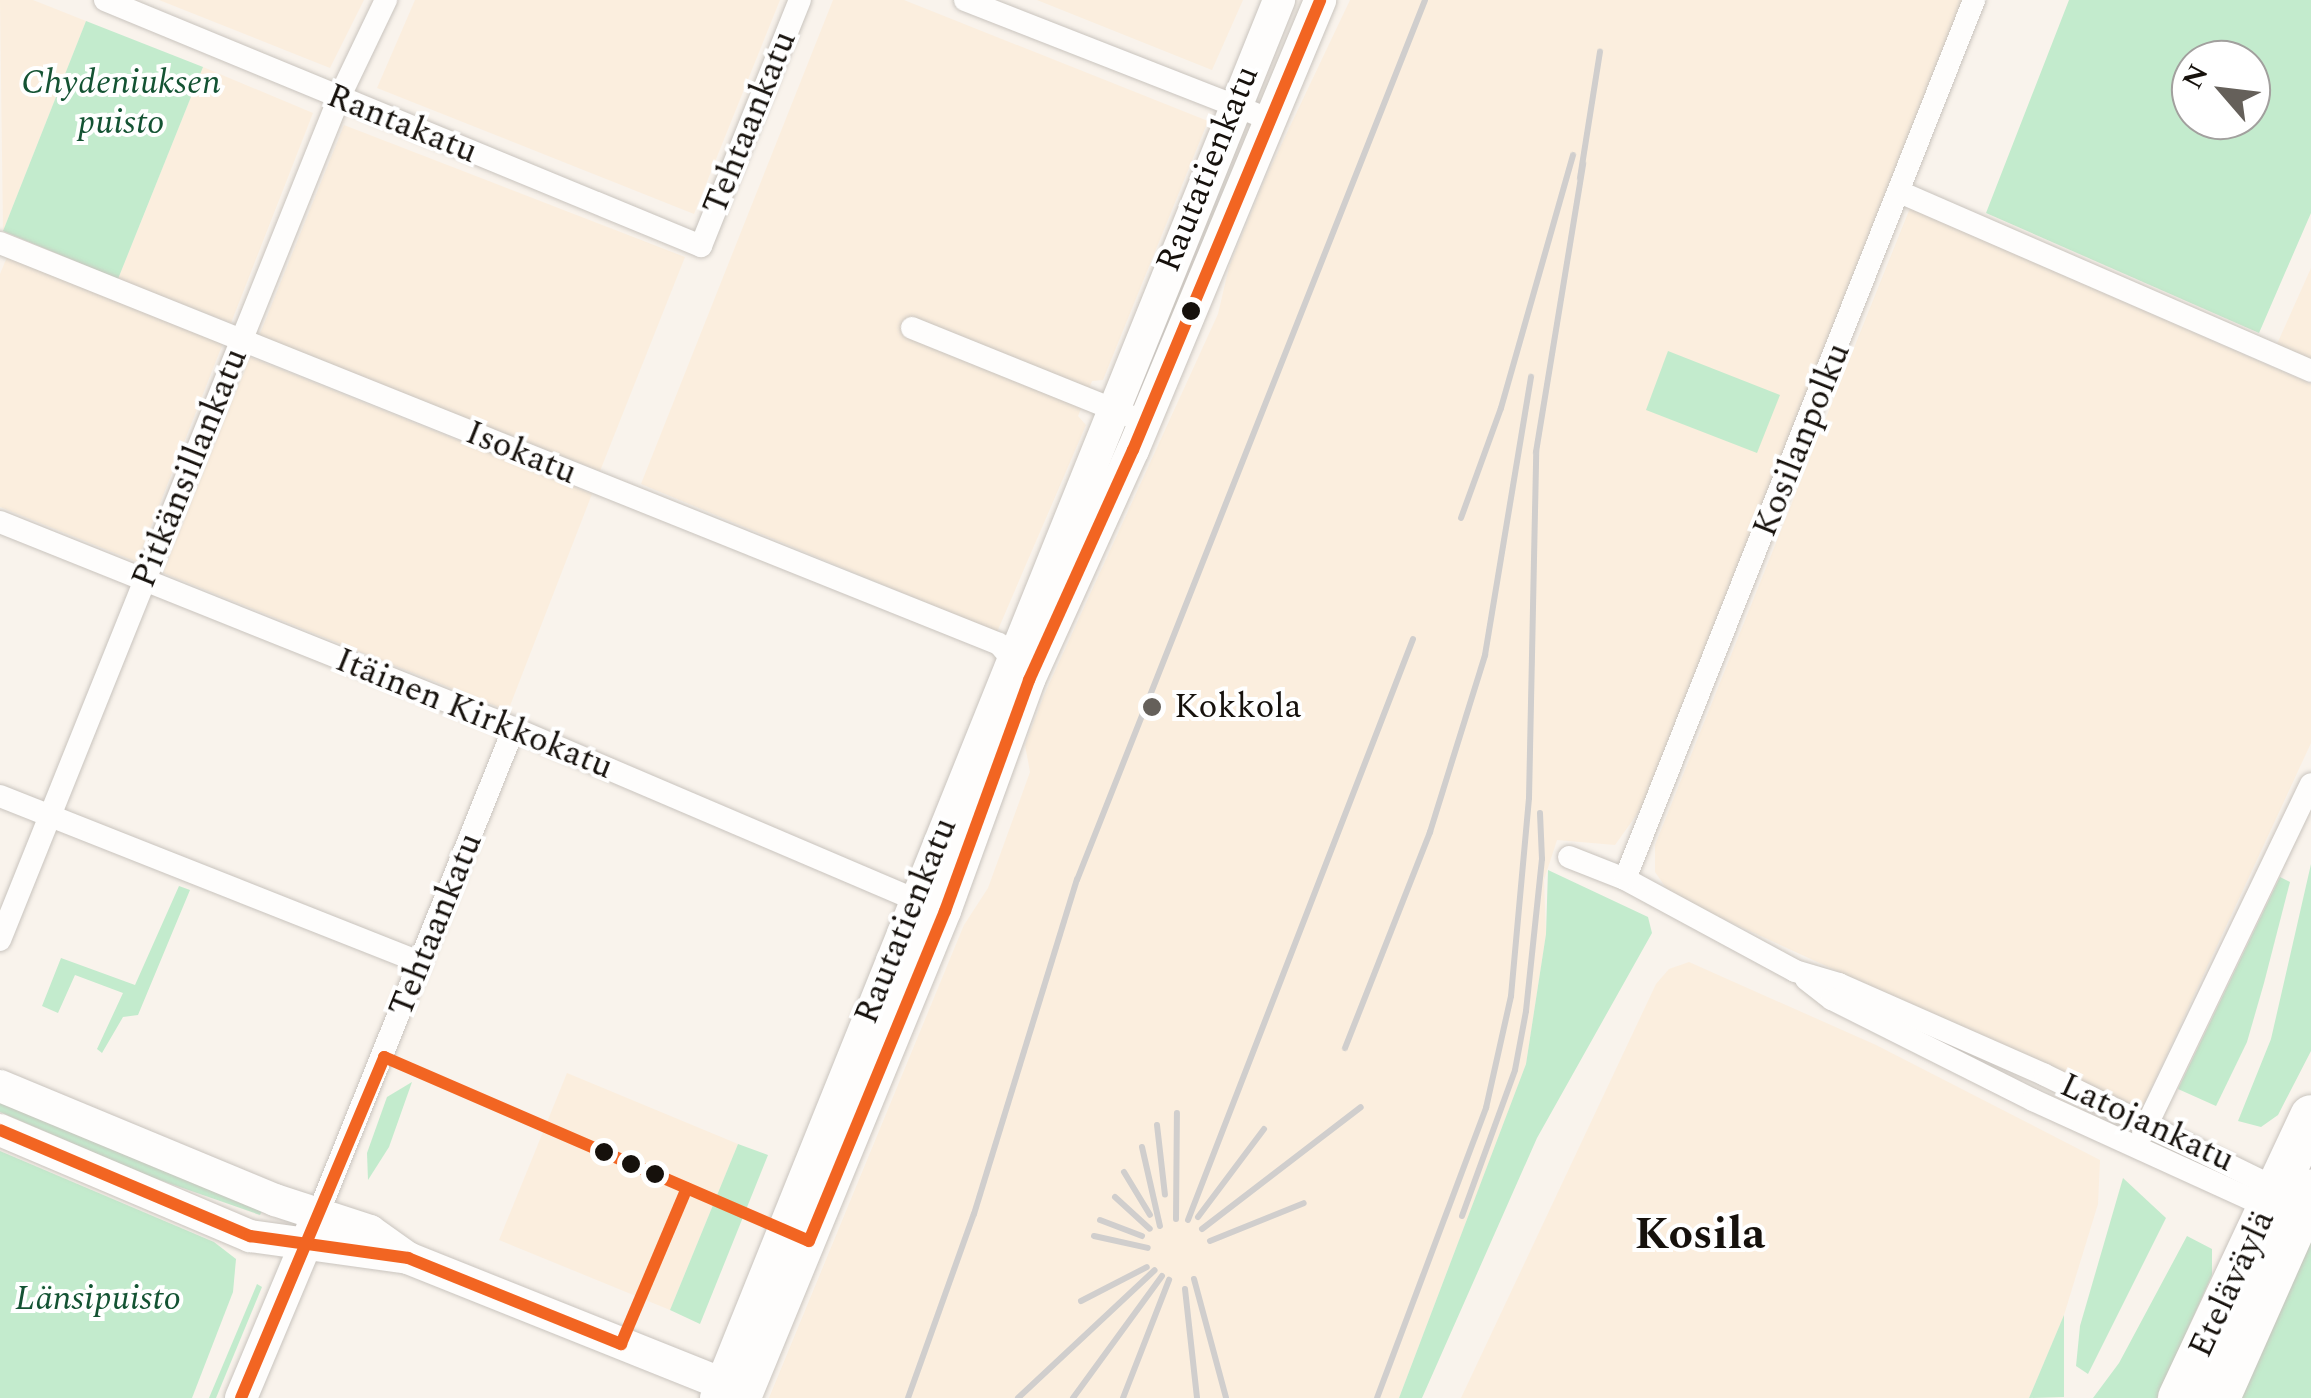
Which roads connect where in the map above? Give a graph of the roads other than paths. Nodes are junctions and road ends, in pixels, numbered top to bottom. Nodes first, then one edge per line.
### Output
1 (105, 0) edge
2 (386, 0) edge
3 (800, 0) edge
4 (965, 0) edge
5 (1279, 0) edge
6 (1320, 0) edge
7 (1974, 0) edge
8 (338, 98) junction
9 (1234, 106) junction
10 (1266, 118) junction
11 (1902, 193) junction
12 (0, 244) edge
13 (701, 246) joint
14 (912, 328) dead end
15 (241, 340) junction
16 (2311, 371) edge
17 (1113, 408) junction
18 (1145, 422) junction
19 (0, 522) edge
20 (144, 580) junction
21 (1021, 668) junction
22 (514, 728) junction
23 (2311, 784) edge
24 (0, 796) edge
25 (50, 815) junction
26 (1569, 857) dead end
27 (1625, 879) junction
28 (930, 906) junction
29 (0, 940) edge
30 (420, 962) junction
31 (1796, 971) junction
32 (0, 1086) edge
33 (2311, 1116) edge
34 (2148, 1123) junction
35 (0, 1130) edge
36 (2134, 1149) junction
37 (2289, 1199) edge
38 (312, 1230) junction
39 (732, 1393) edge
40 (240, 1398) edge
41 (2180, 1398) edge
42 (2220, 1398) edge

1 - 8 street, Rantakatu
2 - 8 street, Pitkänsillankatu
3 - 13 street, Tehtaankatu
4 - 9 street
5 - 9 main road, Rautatienkatu
6 - 10 main road, Rautatienkatu
7 - 11 street, Kosilanpolku
8 - 13 street, Rantakatu
8 - 15 street, Pitkänsillankatu
9 - 10 street
9 - 17 main road, Rautatienkatu
10 - 18 main road, Rautatienkatu
11 - 16 street
11 - 27 street, Kosilanpolku
12 - 15 street, Isokatu
14 - 17 street
15 - 20 street, Pitkänsillankatu
15 - 21 street, Isokatu
17 - 18 street
17 - 21 main road, Rautatienkatu
18 - 21 main road, Rautatienkatu
19 - 20 street, Itäinen Kirkkokatu
20 - 22 street, Itäinen Kirkkokatu
20 - 25 street, Pitkänsillankatu
21 - 28 main road, Rautatienkatu
22 - 28 street, Itäinen Kirkkokatu
22 - 30 street, Tehtaankatu
23 - 34 street
24 - 25 street
25 - 29 street, Pitkänsillankatu
25 - 30 street
26 - 27 street, Latojankatu
27 - 31 street, Latojankatu
28 - 39 main road, Rautatienkatu
30 - 38 street, Tehtaankatu
31 - 34 street, Latojankatu
31 - 36 street, Latojankatu
32 - 38 main road
33 - 37 highway, Eteläväylä
34 - 36 street
34 - 37 street, Latojankatu
35 - 38 main road
36 - 37 street, Latojankatu
37 - 41 highway, Eteläväylä
37 - 42 highway, Eteläväylä
38 - 39 main road
38 - 40 main road, Tehtaankatu

